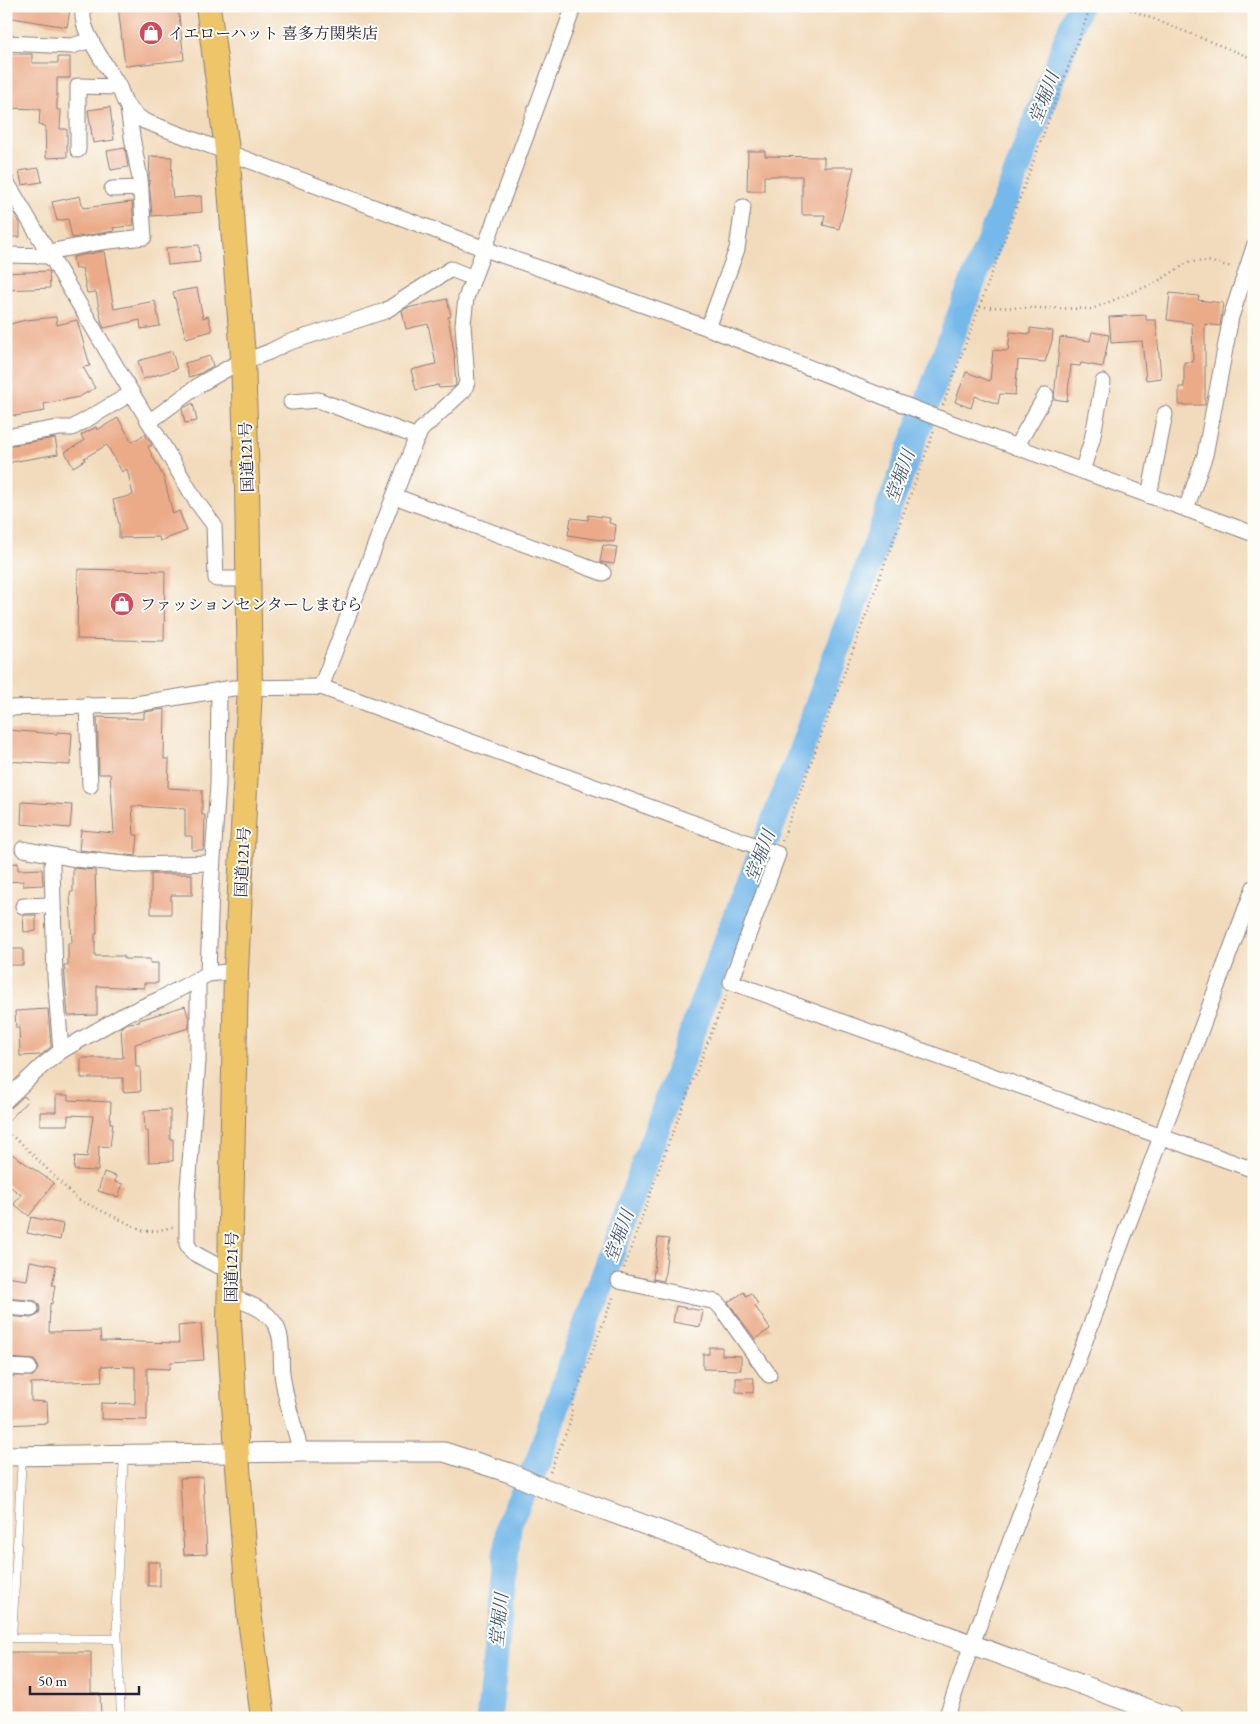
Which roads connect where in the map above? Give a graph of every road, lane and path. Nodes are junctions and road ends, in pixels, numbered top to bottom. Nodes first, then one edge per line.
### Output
1 (84, 6) edge
2 (208, 6) edge
3 (574, 6) edge
4 (1121, 6) edge
5 (90, 40) junction
6 (6, 43) edge
7 (1254, 59) edge
8 (118, 86) junction
9 (128, 108) junction
10 (78, 150) dead end
11 (227, 150) junction
12 (6, 181) edge
13 (141, 188) junction
14 (112, 189) dead end
15 (743, 207) dead end
16 (1254, 247) edge
17 (485, 249) junction
18 (49, 254) junction
19 (6, 255) edge
20 (1246, 270) junction
21 (473, 278) junction
22 (980, 307) dead end
23 (708, 328) junction
24 (243, 362) junction
25 (1103, 382) dead end
26 (132, 393) junction
27 (1046, 394) dead end
28 (291, 402) dead end
29 (1165, 414) dead end
30 (149, 422) junction
31 (6, 437) edge
32 (418, 437) junction
33 (1016, 447) junction
34 (1082, 471) junction
35 (394, 496) junction
36 (1149, 496) junction
37 (1186, 509) junction
38 (1254, 534) edge
39 (603, 573) dead end
40 (248, 579) junction
41 (250, 687) junction
42 (321, 687) junction
43 (219, 690) junction
44 (87, 706) junction
45 (6, 708) edge
46 (90, 786) dead end
47 (22, 849) dead end
48 (52, 864) dead end
49 (212, 864) junction
50 (1254, 887) edge
51 (52, 905) junction
52 (24, 906) dead end
53 (236, 971) junction
54 (203, 976) junction
55 (731, 982) junction
56 (61, 1051) junction
57 (6, 1100) edge
58 (6, 1132) edge
59 (1162, 1136) junction
60 (1254, 1170) edge
61 (187, 1224) junction
62 (231, 1270) junction
63 (619, 1280) junction
64 (230, 1297) junction
65 (6, 1307) edge
66 (31, 1309) dead end
67 (6, 1367) edge
68 (29, 1368) dead end
69 (769, 1375) dead end
70 (301, 1452) junction
71 (237, 1454) junction
72 (124, 1455) junction
73 (14, 1456) edge
74 (544, 1488) junction
75 (9, 1634) edge
76 (116, 1639) junction
77 (972, 1644) junction
78 (121, 1718) edge
79 (263, 1718) edge
80 (946, 1718) edge
81 (1173, 1718) edge

1 - 5 street
2 - 11 highway, 国道121号
3 - 17 street
4 - 7 path
5 - 6 street
5 - 8 street
8 - 9 street
8 - 10 street
9 - 11 street
9 - 13 street
11 - 17 street
11 - 24 highway, 国道121号
12 - 18 street
13 - 14 street
13 - 18 street
15 - 23 street
16 - 20 street
17 - 21 street
17 - 23 street
18 - 19 street
18 - 26 street
20 - 22 path
20 - 37 street
21 - 24 street
21 - 32 street
23 - 33 street
24 - 30 street
24 - 40 highway, 国道121号
25 - 34 street
26 - 30 street
26 - 31 street
27 - 33 street
28 - 32 street
29 - 36 street
30 - 40 street
32 - 35 street
33 - 34 street
34 - 36 street
35 - 39 street
35 - 42 street
36 - 37 street
37 - 38 street
40 - 41 highway, 国道121号
41 - 42 street
41 - 43 street
41 - 53 highway, 国道121号
42 - 55 street
43 - 44 street
43 - 49 street
44 - 45 street
44 - 46 street
47 - 49 street
48 - 51 street
49 - 54 street
50 - 59 street
51 - 52 street
51 - 56 street
53 - 54 street
53 - 62 highway, 国道121号
54 - 56 street
54 - 61 street
55 - 59 street
55 - 63 path
56 - 57 street
58 - 61 path
59 - 60 street
59 - 77 street
61 - 62 street
62 - 64 highway, 国道121号
63 - 69 street
63 - 74 path
64 - 70 street
64 - 71 highway, 国道121号
65 - 66 street
67 - 68 street
70 - 71 street
70 - 74 street
71 - 72 street
71 - 79 highway, 国道121号
72 - 73 street
72 - 76 lane
73 - 75 lane
74 - 77 street
75 - 76 lane
76 - 78 lane
77 - 80 street
77 - 81 street

